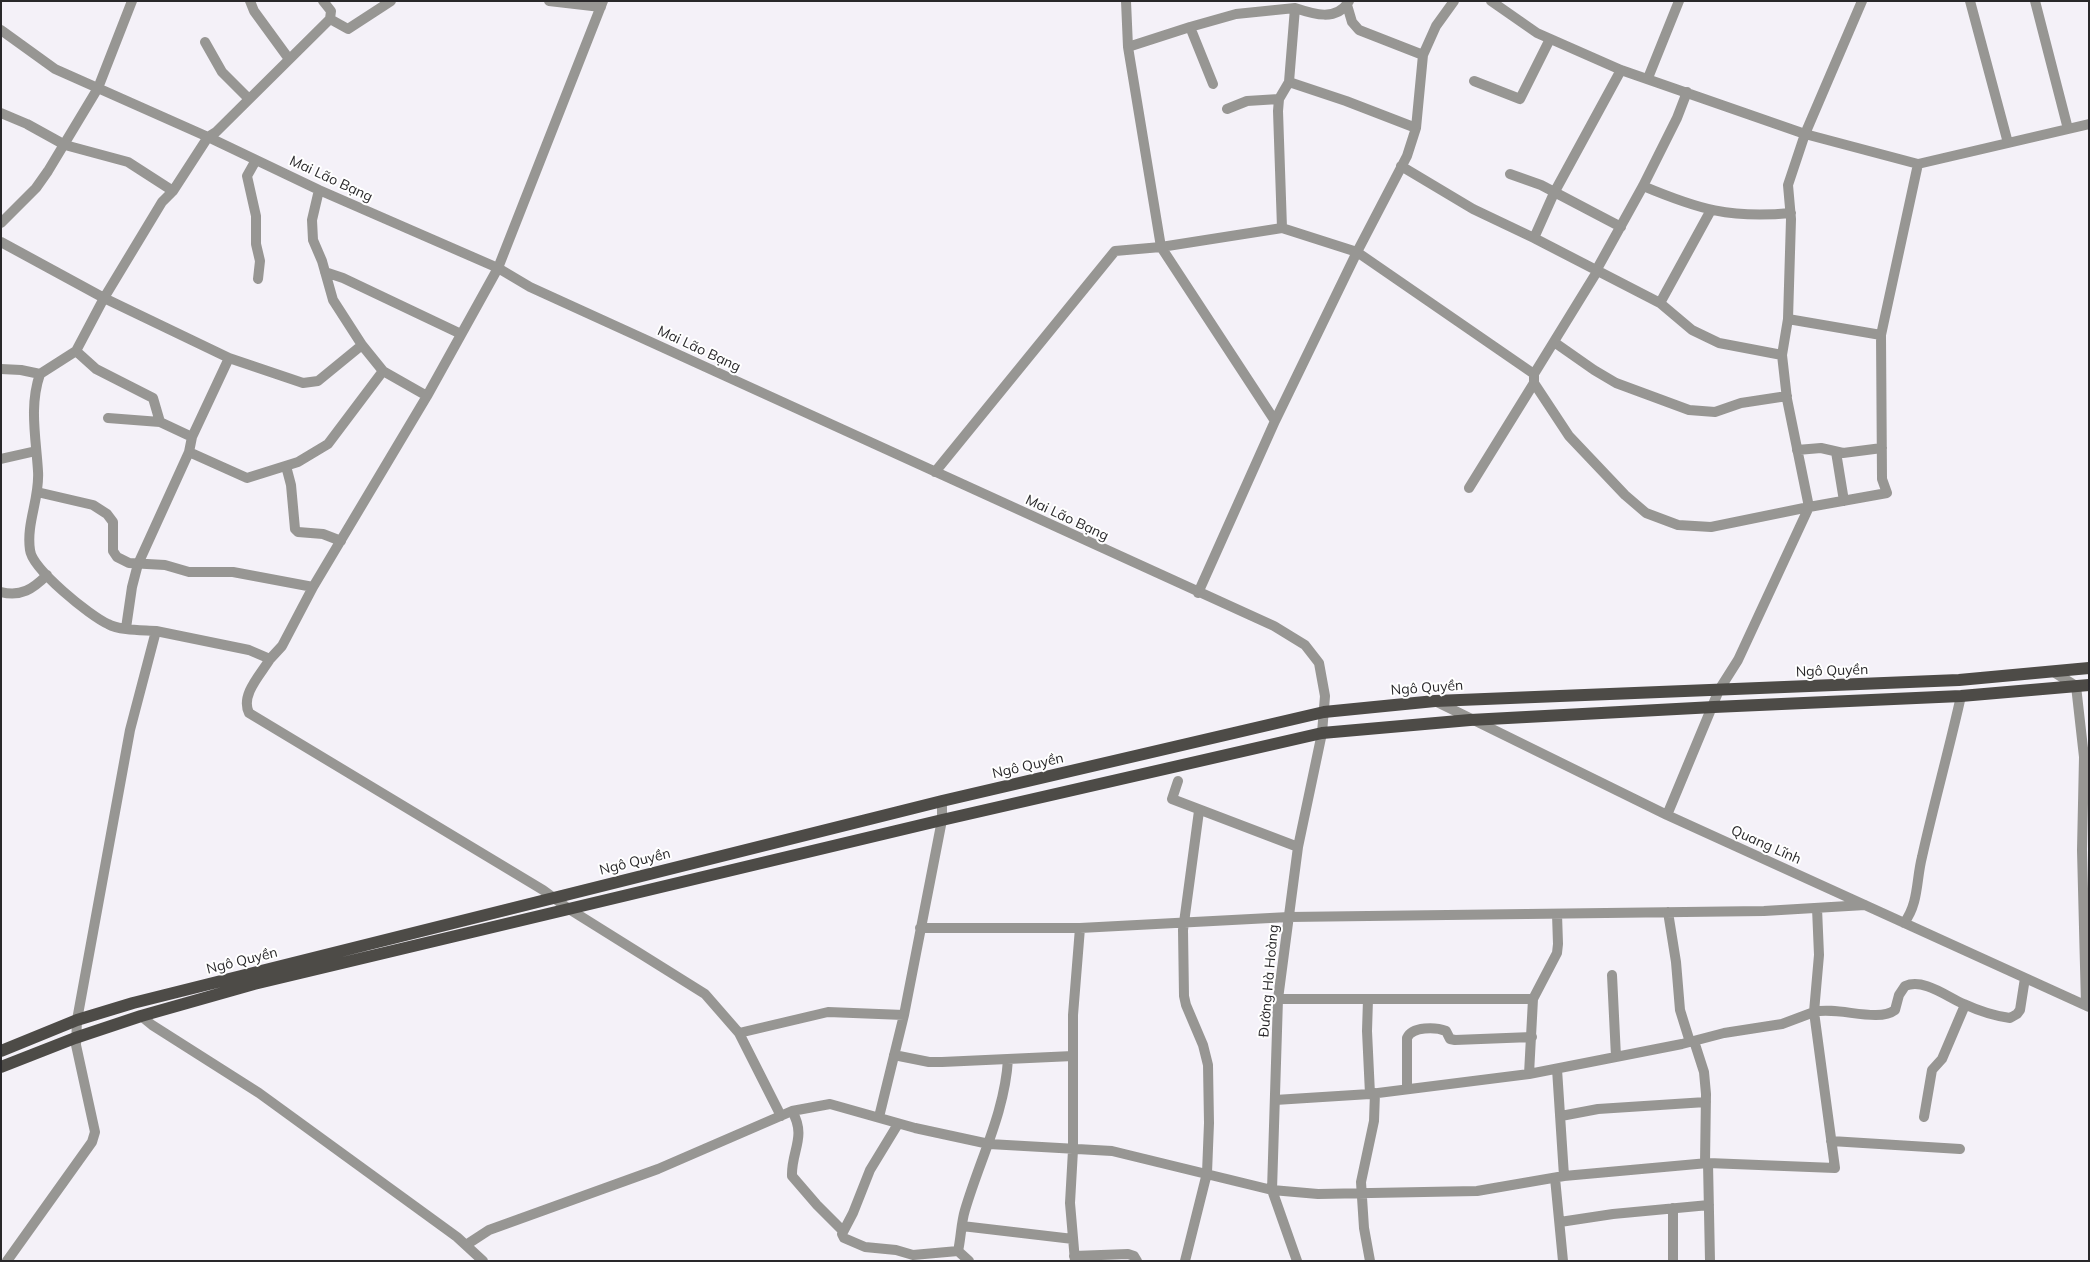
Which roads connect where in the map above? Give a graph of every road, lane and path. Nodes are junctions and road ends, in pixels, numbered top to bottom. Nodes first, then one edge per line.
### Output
1 (132, 1) edge
2 (250, 1) edge
3 (323, 1) edge
4 (392, 1) edge
5 (549, 1) edge
6 (1126, 1) edge
7 (1454, 1) edge
8 (1491, 1) edge
9 (1679, 1) edge
10 (1862, 1) edge
11 (1970, 1) edge
12 (2035, 1) edge
13 (1348, 3) edge
14 (602, 4) edge
15 (1282, 5) edge
16 (1295, 8) junction
17 (330, 19) junction
18 (1190, 26) junction
19 (1, 30) edge
20 (1550, 39) junction
21 (205, 42) dead end
22 (1128, 47) junction
23 (1423, 54) junction
24 (290, 59) junction
25 (1621, 70) junction
26 (1648, 78) junction
27 (1474, 81) dead end
28 (1288, 82) junction
29 (1213, 84) dead end
30 (98, 88) junction
31 (1687, 92) junction
32 (248, 99) junction
33 (1279, 99) junction
34 (1228, 109) dead end
35 (1, 113) edge
36 (2089, 124) edge
37 (1416, 128) junction
38 (2068, 129) junction
39 (1805, 134) junction
40 (208, 137) junction
41 (2008, 143) junction
42 (65, 145) junction
43 (256, 160) junction
44 (1918, 164) junction
45 (1401, 166) junction
46 (1510, 174) dead end
47 (1643, 186) junction
48 (319, 190) junction
49 (173, 191) junction
50 (1554, 193) junction
51 (1711, 210) junction
52 (1791, 213) junction
53 (1, 223) edge
54 (1621, 227) junction
55 (1282, 228) junction
56 (1534, 238) junction
57 (1, 242) edge
58 (1161, 247) junction
59 (1357, 252) junction
60 (498, 268) junction
61 (1598, 270) junction
62 (325, 272) junction
63 (258, 279) dead end
64 (104, 298) junction
65 (1660, 303) junction
66 (1788, 319) junction
67 (461, 334) junction
68 (1881, 334) junction
69 (1554, 342) junction
70 (362, 345) junction
71 (76, 351) junction
72 (1782, 355) junction
73 (229, 358) junction
74 (1, 369) edge
75 (383, 371) junction
76 (40, 374) junction
77 (1534, 379) junction
78 (427, 396) junction
79 (1787, 396) junction
80 (108, 418) dead end
81 (1275, 421) junction
82 (160, 422) junction
83 (192, 436) junction
84 (1882, 448) junction
85 (1797, 450) junction
86 (36, 451) junction
87 (189, 452) junction
88 (1836, 452) junction
89 (1, 459) edge
90 (286, 466) junction
91 (935, 472) junction
92 (1469, 488) dead end
93 (37, 492) junction
94 (1844, 501) junction
95 (1809, 507) junction
96 (341, 541) junction
97 (138, 564) junction
98 (47, 575) junction
99 (312, 587) junction
100 (1, 592) edge
101 (1198, 593) junction
102 (126, 628) junction
103 (156, 631) junction
104 (270, 659) junction
105 (2089, 668) edge
106 (2052, 671) junction
107 (2082, 685) edge
108 (1719, 690) junction
109 (1961, 696) junction
110 (1435, 701) junction
111 (1714, 706) junction
112 (1324, 712) junction
113 (1470, 720) junction
114 (1322, 733) junction
115 (1178, 781) dead end
116 (942, 801) junction
117 (1199, 810) junction
118 (1667, 815) junction
119 (942, 820) junction
120 (1298, 847) junction
121 (2085, 850) edge
122 (554, 897) junction
123 (1865, 905) junction
124 (1817, 908) junction
125 (570, 909) junction
126 (1668, 912) junction
127 (1557, 914) junction
128 (1289, 918) junction
129 (1184, 923) junction
130 (1904, 923) junction
131 (920, 928) junction
132 (1080, 928) junction
133 (2086, 935) edge
134 (1612, 975) dead end
135 (2025, 978) junction
136 (2086, 986) edge
137 (1278, 999) junction
138 (1368, 999) junction
139 (1532, 999) junction
140 (1965, 1005) junction
141 (2087, 1006) edge
142 (1814, 1012) junction
143 (904, 1014) junction
144 (141, 1016) junction
145 (77, 1020) junction
146 (740, 1033) junction
147 (1532, 1037) junction
148 (75, 1038) junction
149 (1692, 1041) junction
150 (1, 1051) edge
151 (894, 1055) junction
152 (1072, 1056) junction
153 (1616, 1057) junction
154 (1008, 1059) junction
155 (1, 1067) edge
156 (1557, 1069) junction
157 (1529, 1074) junction
158 (1407, 1089) junction
159 (1372, 1094) junction
160 (1275, 1100) junction
161 (1706, 1102) junction
162 (792, 1111) junction
163 (781, 1116) junction
164 (1561, 1116) junction
165 (1924, 1116) dead end
166 (879, 1117) junction
167 (898, 1124) junction
168 (1831, 1141) junction
169 (989, 1144) junction
170 (1960, 1149) dead end
171 (1072, 1150) junction
172 (1707, 1163) junction
173 (1208, 1173) junction
174 (1560, 1177) junction
175 (1272, 1190) junction
176 (1362, 1193) junction
177 (1709, 1205) junction
178 (1673, 1208) junction
179 (1560, 1222) junction
180 (962, 1226) junction
181 (843, 1231) junction
182 (1073, 1239) junction
183 (466, 1245) junction
184 (958, 1251) junction
185 (912, 1258) edge
186 (1075, 1258) edge
187 (7, 1261) edge
188 (483, 1261) edge
189 (969, 1261) edge
190 (1137, 1261) edge
191 (1185, 1261) edge
192 (1297, 1261) edge
193 (1370, 1261) edge
194 (1563, 1261) edge
195 (1673, 1261) edge
196 (1710, 1261) edge

1 - 30 street
2 - 24 street
3 - 17 street
4 - 17 street
5 - 14 street
6 - 22 street
7 - 23 street
8 - 20 street
9 - 26 street
10 - 39 street
11 - 41 street
12 - 38 street
13 - 16 street
13 - 23 street
14 - 60 street
15 - 16 street
15 - 18 street
16 - 28 street
17 - 24 street
18 - 22 street
18 - 29 street
19 - 30 street, Mai Lão Bạng
20 - 25 street
20 - 27 street
21 - 32 street
22 - 58 street
23 - 37 street
24 - 32 street
25 - 26 street
25 - 50 street
26 - 31 street
28 - 33 street
28 - 37 street
30 - 40 street, Mai Lão Bạng
30 - 42 street
31 - 39 street
31 - 47 street
32 - 40 street
33 - 34 street
33 - 55 street
35 - 42 street
36 - 38 street
37 - 45 street
38 - 41 street
39 - 44 street
39 - 52 street
40 - 43 street, Mai Lão Bạng
40 - 49 street
41 - 44 street
42 - 49 street
42 - 53 street
43 - 48 street, Mai Lão Bạng
43 - 63 street
44 - 68 street
45 - 56 street
45 - 59 street
46 - 50 street
47 - 51 street
47 - 54 street
48 - 60 street, Mai Lão Bạng
48 - 62 street
49 - 64 street
50 - 54 street
50 - 56 street
51 - 52 street
51 - 65 street
52 - 66 street
54 - 61 street
55 - 58 street
55 - 59 street
56 - 61 street
57 - 64 street
58 - 81 street
58 - 91 street
59 - 77 street
59 - 81 street
60 - 67 street
60 - 91 street, Mai Lão Bạng
61 - 65 street
61 - 69 street
62 - 67 street
62 - 70 street
64 - 71 street
64 - 73 street
65 - 72 street
66 - 68 street
66 - 72 street
67 - 78 street
68 - 84 street
69 - 77 street
69 - 79 street
70 - 73 street
70 - 75 street
71 - 76 street
71 - 82 street
72 - 79 street
73 - 83 street
74 - 76 street
75 - 78 street
75 - 90 street
76 - 86 street
77 - 92 street
77 - 95 street
78 - 96 street
79 - 85 street
80 - 82 street
81 - 101 street
82 - 83 street
83 - 87 street
84 - 88 street
84 - 94 street
85 - 88 street
85 - 95 street
86 - 89 street
86 - 93 street
87 - 90 street
87 - 97 street
88 - 94 street
90 - 96 street
91 - 101 street, Mai Lão Bạng
93 - 97 street
93 - 98 street
94 - 95 street
95 - 108 street
96 - 99 street
97 - 99 street
97 - 102 street
98 - 100 street
98 - 102 street
99 - 104 street
101 - 112 street, Mai Lão Bạng
102 - 103 street
103 - 104 street
103 - 145 street
104 - 122 street
105 - 106 main road, Ngô Quyền
106 - 107 street
106 - 108 main road, Ngô Quyền
107 - 109 main road, Ngô Quyền
107 - 121 street
108 - 110 main road, Ngô Quyền
108 - 111 street
109 - 111 main road, Ngô Quyền
109 - 130 street
110 - 112 main road, Ngô Quyền
110 - 113 street, Quang Lĩnh
111 - 113 main road, Ngô Quyền
111 - 118 street
112 - 114 street, Mai Lão Bạng
112 - 116 main road, Ngô Quyền
113 - 114 main road, Ngô Quyền
113 - 118 street, Quang Lĩnh
114 - 119 main road, Ngô Quyền
114 - 120 street, Đường Hà Hoàng
115 - 117 street
116 - 119 street
116 - 122 main road, Ngô Quyền
117 - 120 street
117 - 129 street
118 - 123 street, Quang Lĩnh
119 - 125 main road, Ngô Quyền
119 - 131 street
120 - 128 street, Đường Hà Hoàng
121 - 133 street
122 - 125 street
122 - 145 main road, Ngô Quyền
123 - 124 street
123 - 130 street, Quang Lĩnh
124 - 126 street
124 - 142 street
125 - 144 main road, Ngô Quyền
125 - 146 street
126 - 127 street
126 - 149 street
127 - 128 street
127 - 139 street
128 - 129 street
128 - 137 street, Đường Hà Hoàng
129 - 132 street
129 - 173 street
130 - 135 street, Quang Lĩnh
131 - 132 street
131 - 143 street
132 - 152 street
133 - 136 street
134 - 153 street
135 - 140 street
135 - 141 street, Quang Lĩnh
136 - 141 street
137 - 138 street
137 - 160 street, Đường Hà Hoàng
138 - 139 street
138 - 159 street
139 - 147 street
140 - 142 street
140 - 165 street
142 - 149 street
142 - 168 street
143 - 146 street
143 - 151 street
144 - 148 main road, Ngô Quyền
144 - 183 street
145 - 148 street
145 - 150 main road, Ngô Quyền
146 - 163 street
147 - 157 street
147 - 158 street
148 - 155 main road, Ngô Quyền
148 - 187 street
149 - 153 street
149 - 161 street
151 - 154 street
151 - 166 street
152 - 154 street
152 - 171 street
153 - 156 street
154 - 169 street
156 - 157 street
156 - 164 street
157 - 158 street
158 - 159 street
159 - 160 street
159 - 176 street
160 - 175 street, Đường Hà Hoàng
161 - 164 street
161 - 172 street
162 - 163 street
162 - 166 street
162 - 181 street
163 - 183 street
164 - 174 street
166 - 167 street
167 - 169 street
167 - 181 street
168 - 170 street
168 - 172 street
169 - 171 street
169 - 180 street
171 - 173 street
171 - 182 street
172 - 174 street
172 - 177 street
173 - 175 street
173 - 191 street
174 - 176 street
174 - 179 street
175 - 176 street
175 - 192 street, Đường Hà Hoàng
176 - 193 street
177 - 178 street
177 - 196 street
178 - 179 street
178 - 195 street
179 - 194 street
180 - 182 street
180 - 184 street
181 - 185 street
182 - 186 street
183 - 188 street
184 - 185 street
184 - 189 street
186 - 190 street

